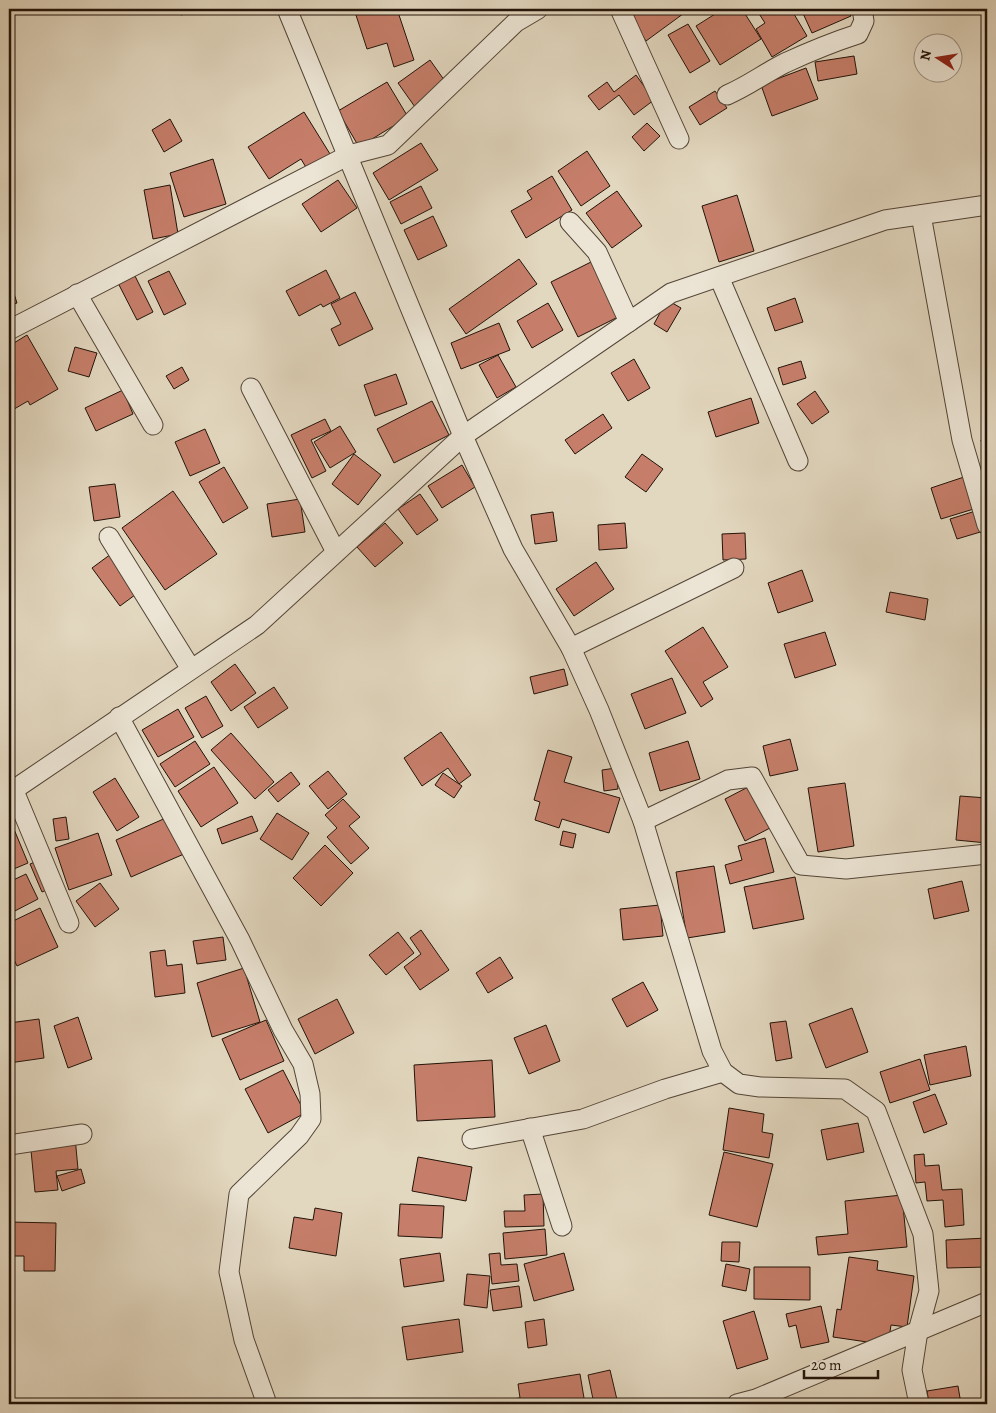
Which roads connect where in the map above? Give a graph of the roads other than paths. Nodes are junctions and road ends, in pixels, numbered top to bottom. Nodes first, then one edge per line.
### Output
1 (287, 9) edge
2 (538, 9) edge
3 (620, 9) edge
4 (862, 9) edge
5 (727, 95) dead end
6 (679, 139) dead end
7 (349, 155) junction
8 (987, 205) edge
9 (921, 215) junction
10 (570, 222) dead end
11 (719, 277) junction
12 (77, 294) junction
13 (629, 322) junction
14 (9, 330) edge
15 (251, 388) dead end
16 (153, 425) dead end
17 (463, 436) junction
18 (798, 461) dead end
19 (987, 525) edge
20 (109, 537) dead end
21 (336, 552) junction
22 (734, 568) dead end
23 (571, 648) junction
24 (191, 669) junction
25 (119, 717) junction
26 (12, 792) edge
27 (643, 821) junction
28 (987, 854) edge
29 (69, 922) dead end
30 (723, 1072) junction
31 (530, 1128) junction
32 (82, 1134) dead end
33 (472, 1139) dead end
34 (9, 1143) edge
35 (562, 1226) dead end
36 (987, 1302) edge
37 (918, 1331) junction
38 (267, 1404) edge
39 (737, 1404) edge
40 (919, 1404) edge

1 - 7 street
2 - 7 street
3 - 6 street
4 - 5 street
7 - 12 street
7 - 17 street
8 - 9 street
9 - 11 street
9 - 19 street
10 - 13 street
11 - 13 street
11 - 18 street
12 - 14 street
12 - 16 street
13 - 17 street
15 - 21 street
17 - 21 street
17 - 23 street
20 - 24 street
21 - 24 street
22 - 23 street
23 - 27 street
24 - 25 street
25 - 26 street
25 - 38 street
26 - 29 street
27 - 28 street
27 - 30 street
30 - 31 street
30 - 37 street
31 - 33 street
31 - 35 street
32 - 34 street
36 - 37 street
37 - 39 street
37 - 40 street

